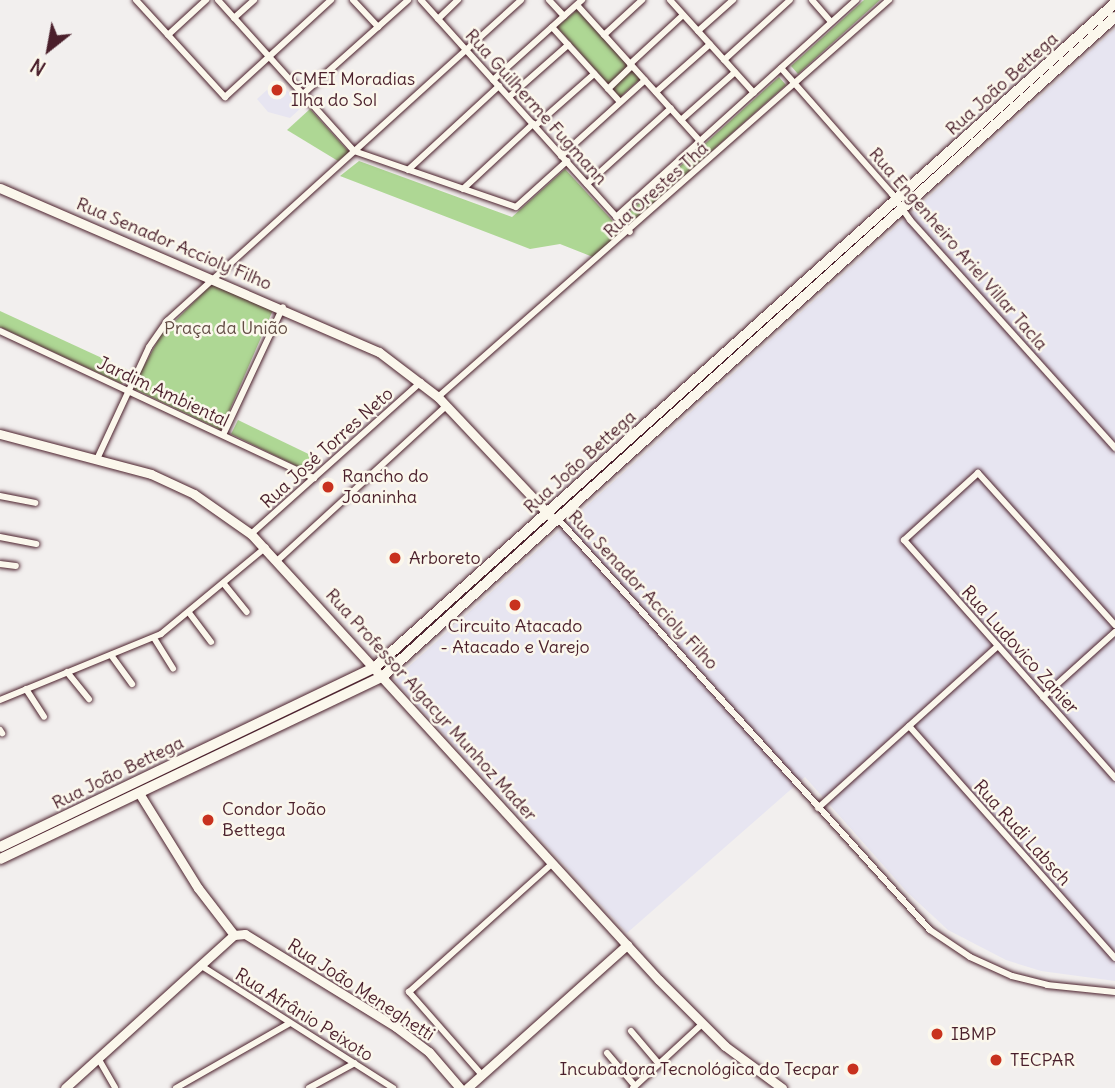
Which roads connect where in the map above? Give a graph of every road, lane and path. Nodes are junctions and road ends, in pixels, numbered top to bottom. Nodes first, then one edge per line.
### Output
1 (136, 0) edge
2 (206, 0) edge
3 (218, 0) edge
4 (254, 0) edge
5 (331, 0) edge
6 (353, 0) edge
7 (408, 0) edge
8 (421, 0) edge
9 (458, 0) edge
10 (521, 0) edge
11 (549, 0) edge
12 (642, 0) edge
13 (733, 0) edge
14 (790, 0) edge
15 (813, 0) edge
16 (856, 0) edge
17 (889, 0) edge
18 (673, 1) edge
19 (580, 2) edge
20 (1115, 3) edge
21 (683, 15) junction
22 (564, 16) junction
23 (1115, 17) edge
24 (234, 18) junction
25 (438, 19) junction
26 (831, 22) junction
27 (377, 27) junction
28 (552, 27) junction
29 (698, 31) junction
30 (604, 34) junction
31 (168, 35) junction
32 (710, 44) junction
33 (568, 45) junction
34 (466, 50) junction
35 (269, 56) junction
36 (724, 60) junction
37 (631, 65) junction
38 (781, 68) junction
39 (735, 72) junction
40 (594, 74) junction
41 (1043, 75) junction
42 (645, 80) junction
43 (496, 83) junction
44 (796, 85) junction
45 (608, 89) junction
46 (656, 92) junction
47 (754, 93) junction
48 (303, 94) junction
49 (509, 97) junction
50 (620, 102) junction
51 (671, 108) junction
52 (681, 120) junction
53 (534, 125) junction
54 (700, 141) junction
55 (354, 151) junction
56 (564, 159) junction
57 (408, 170) junction
58 (587, 184) junction
59 (0, 188) edge
60 (463, 189) junction
61 (897, 199) junction
62 (901, 210) junction
63 (617, 217) junction
64 (630, 232) junction
65 (213, 278) junction
66 (283, 307) junction
67 (0, 331) edge
68 (724, 362) junction
69 (714, 371) junction
70 (421, 382) junction
71 (128, 391) junction
72 (438, 397) junction
73 (446, 406) junction
74 (0, 434) edge
75 (223, 435) junction
76 (1115, 448) edge
77 (98, 457) junction
78 (314, 478) junction
79 (0, 496) edge
80 (35, 503) dead end
81 (545, 515) junction
82 (558, 519) junction
83 (251, 534) junction
84 (0, 537) edge
85 (36, 544) dead end
86 (265, 547) junction
87 (278, 560) junction
88 (0, 564) edge
89 (16, 566) dead end
90 (224, 584) junction
91 (247, 612) dead end
92 (190, 614) junction
93 (1115, 625) edge
94 (1115, 632) edge
95 (154, 638) junction
96 (211, 642) dead end
97 (998, 646) junction
98 (111, 655) junction
99 (375, 667) junction
100 (173, 668) dead end
101 (67, 672) junction
102 (383, 676) junction
103 (132, 684) dead end
104 (26, 689) junction
105 (1043, 697) junction
106 (89, 699) dead end
107 (0, 700) edge
108 (44, 717) dead end
109 (909, 726) junction
110 (160, 777) junction
111 (1115, 778) edge
112 (139, 793) junction
113 (124, 794) junction
114 (818, 808) junction
115 (4, 845) edge
116 (13, 853) junction
117 (0, 859) edge
118 (553, 863) junction
119 (234, 935) junction
120 (627, 945) junction
121 (1115, 958) edge
122 (200, 965) junction
123 (1115, 992) edge
124 (290, 1023) junction
125 (702, 1024) junction
126 (631, 1031) dead end
127 (607, 1053) dead end
128 (98, 1058) junction
129 (355, 1063) junction
130 (659, 1064) junction
131 (482, 1075) junction
132 (634, 1087) edge
133 (65, 1088) edge
134 (116, 1088) edge
135 (176, 1088) edge
136 (309, 1088) edge
137 (393, 1088) edge
138 (460, 1088) edge
139 (467, 1088) edge
140 (782, 1088) edge

1 - 31 street
2 - 31 street
3 - 24 street
4 - 24 street
5 - 35 street
6 - 27 street
7 - 27 street
8 - 25 street, Rua Guilherme Fugmann
9 - 25 street
10 - 34 street
11 - 22 street
12 - 30 street
13 - 29 street
14 - 36 street
15 - 26 street
16 - 26 street
17 - 44 street, Rua Orestes Thá
18 - 21 street
19 - 22 street
19 - 30 street
20 - 41 main road, Rua João Bettega
21 - 29 street
21 - 37 street
22 - 28 street
23 - 41 main road, Rua João Bettega
24 - 35 street
25 - 34 street, Rua Guilherme Fugmann
26 - 38 street
27 - 48 street
28 - 33 street
28 - 43 street
29 - 32 street
30 - 37 street
31 - 35 street
32 - 36 street
32 - 46 street
33 - 40 street
33 - 49 street
34 - 43 street, Rua Guilherme Fugmann
34 - 55 street
35 - 48 street
36 - 39 street
37 - 42 street
37 - 45 street
38 - 44 street, Rua Engenheiro Ariel Villar Tacla
38 - 47 street
39 - 47 street
39 - 52 street
40 - 45 street
40 - 53 street
41 - 61 main road, Rua João Bettega
41 - 62 main road, Rua João Bettega
42 - 46 street
42 - 50 street
43 - 49 street, Rua Guilherme Fugmann
43 - 57 street
44 - 61 street, Rua Engenheiro Ariel Villar Tacla
44 - 64 street, Rua Orestes Thá
45 - 50 street
46 - 51 street
47 - 54 street
48 - 55 street
49 - 53 street, Rua Guilherme Fugmann
50 - 56 street
51 - 52 street
51 - 58 street
52 - 54 street
53 - 56 street, Rua Guilherme Fugmann
53 - 60 street
54 - 63 street
55 - 57 street
55 - 65 street
56 - 58 street, Rua Guilherme Fugmann
56 - 60 street
57 - 60 street
58 - 63 street, Rua Guilherme Fugmann
59 - 65 street, Rua Senador Accioly Filho
61 - 62 street, Rua Engenheiro Ariel Villar Tacla
61 - 68 main road, Rua João Bettega
62 - 68 main road, Rua João Bettega
62 - 76 street, Rua Engenheiro Ariel Villar Tacla
63 - 64 street, Rua Guilherme Fugmann
64 - 72 street, Rua Orestes Thá
65 - 66 street, Rua Senador Accioly Filho
65 - 71 street
66 - 70 street, Rua Senador Accioly Filho
66 - 75 street
67 - 71 street, Jardim Ambiental
68 - 69 main road, Rua João Bettega
69 - 81 main road, Rua João Bettega
69 - 82 main road, Rua João Bettega
70 - 72 street, Rua Senador Accioly Filho
70 - 78 street, Rua José Torres Neto
71 - 75 street, Jardim Ambiental
71 - 77 street
72 - 73 street, Rua Senador Accioly Filho
73 - 81 street, Rua Senador Accioly Filho
73 - 87 street
74 - 77 street, Rua Professor Algacyr Munhoz Mader
75 - 78 street, Jardim Ambiental
77 - 83 street, Rua Professor Algacyr Munhoz Mader
78 - 83 street, Rua José Torres Neto
79 - 80 street
81 - 82 street, Rua Senador Accioly Filho
81 - 99 main road, Rua João Bettega
82 - 102 main road, Rua João Bettega
82 - 114 street, Rua Senador Accioly Filho
83 - 86 street, Rua Professor Algacyr Munhoz Mader
84 - 85 street
86 - 87 street, Rua Professor Algacyr Munhoz Mader
86 - 90 street
87 - 99 street, Rua Professor Algacyr Munhoz Mader
88 - 89 street
90 - 91 street
90 - 92 street
92 - 95 street
92 - 96 street
93 - 97 street, Rua Ludovico Zanier
94 - 105 street
95 - 98 street
95 - 100 street
97 - 105 street, Rua Ludovico Zanier
97 - 109 street
98 - 101 street
98 - 103 street
99 - 102 street, Rua Professor Algacyr Munhoz Mader
99 - 110 main road, Rua João Bettega
101 - 104 street
101 - 106 street
102 - 110 main road, Rua João Bettega
102 - 118 street, Rua Professor Algacyr Munhoz Mader
104 - 107 street
104 - 108 street
105 - 111 street, Rua Ludovico Zanier
109 - 114 street
109 - 121 street, Rua Rudi Labsch
110 - 112 main road, Rua João Bettega
110 - 113 main road, Rua João Bettega
112 - 113 main road, Rua João Bettega
112 - 119 street
113 - 115 main road, Rua João Bettega
113 - 116 main road, Rua João Bettega
114 - 123 street, Rua Senador Accioly Filho
115 - 116 main road
116 - 117 main road, Rua João Bettega
118 - 120 street, Rua Professor Algacyr Munhoz Mader
118 - 131 street
119 - 122 street
119 - 138 street, Rua João Meneghetti
120 - 125 street, Rua Professor Algacyr Munhoz Mader
120 - 131 street
122 - 124 street, Rua Afrânio Peixoto
122 - 128 street
124 - 129 street, Rua Afrânio Peixoto
124 - 135 street
125 - 130 street
125 - 140 street, Rua Professor Algacyr Munhoz Mader
126 - 130 street
127 - 132 street
128 - 133 street
128 - 134 street
129 - 136 street
129 - 137 street, Rua Afrânio Peixoto
130 - 132 street
131 - 139 street

